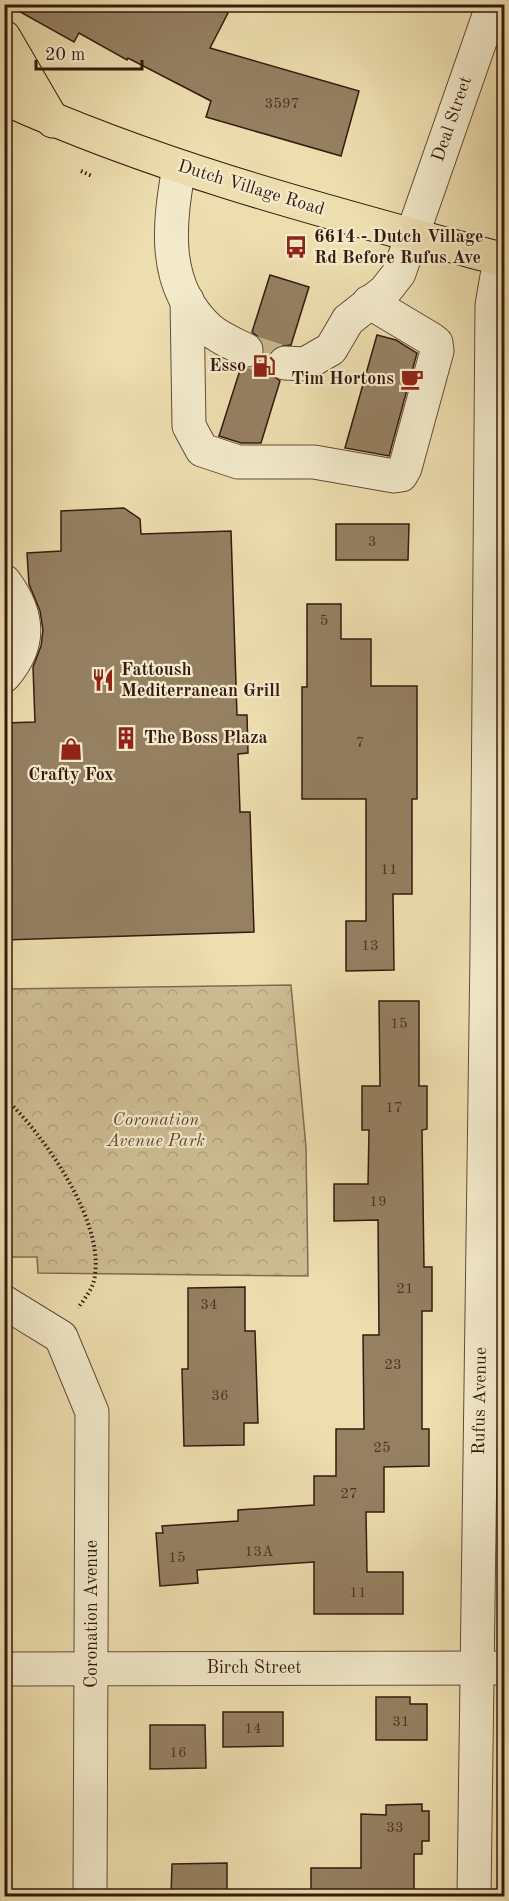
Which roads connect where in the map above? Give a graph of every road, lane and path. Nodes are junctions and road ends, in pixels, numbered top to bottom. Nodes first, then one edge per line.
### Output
1 (493, 4) edge
2 (4, 37) edge
3 (4, 98) edge
4 (31, 116) edge
5 (179, 167) junction
6 (81, 171) dead end
7 (92, 176) dead end
8 (412, 234) junction
9 (502, 259) edge
10 (187, 300) junction
11 (369, 302) junction
12 (246, 350) tunnel mouth
13 (285, 363) tunnel mouth
14 (4, 581) edge
15 (4, 676) edge
16 (4, 1097) edge
17 (4, 1302) edge
18 (61, 1337) junction
19 (92, 1668) junction
20 (490, 1668) edge
21 (4, 1669) edge
22 (90, 1896) edge
23 (474, 1896) edge

1 - 8 street, Deal Street
2 - 4 main road
3 - 4 main road, Dutch Village Road
4 - 5 main road, Dutch Village Road
5 - 8 main road, Dutch Village Road
5 - 10 street
6 - 7 path
8 - 9 main road, Dutch Village Road
8 - 11 street, Deal Street
9 - 20 street, Rufus Avenue
10 - 11 street
10 - 12 street
11 - 13 street, Deal Street
14 - 15 street
16 - 18 path
17 - 18 street
18 - 19 street, Coronation Avenue
19 - 20 street, Birch Street
19 - 21 street, Birch Street
19 - 22 street, Coronation Avenue
20 - 23 street, Rufus Avenue

